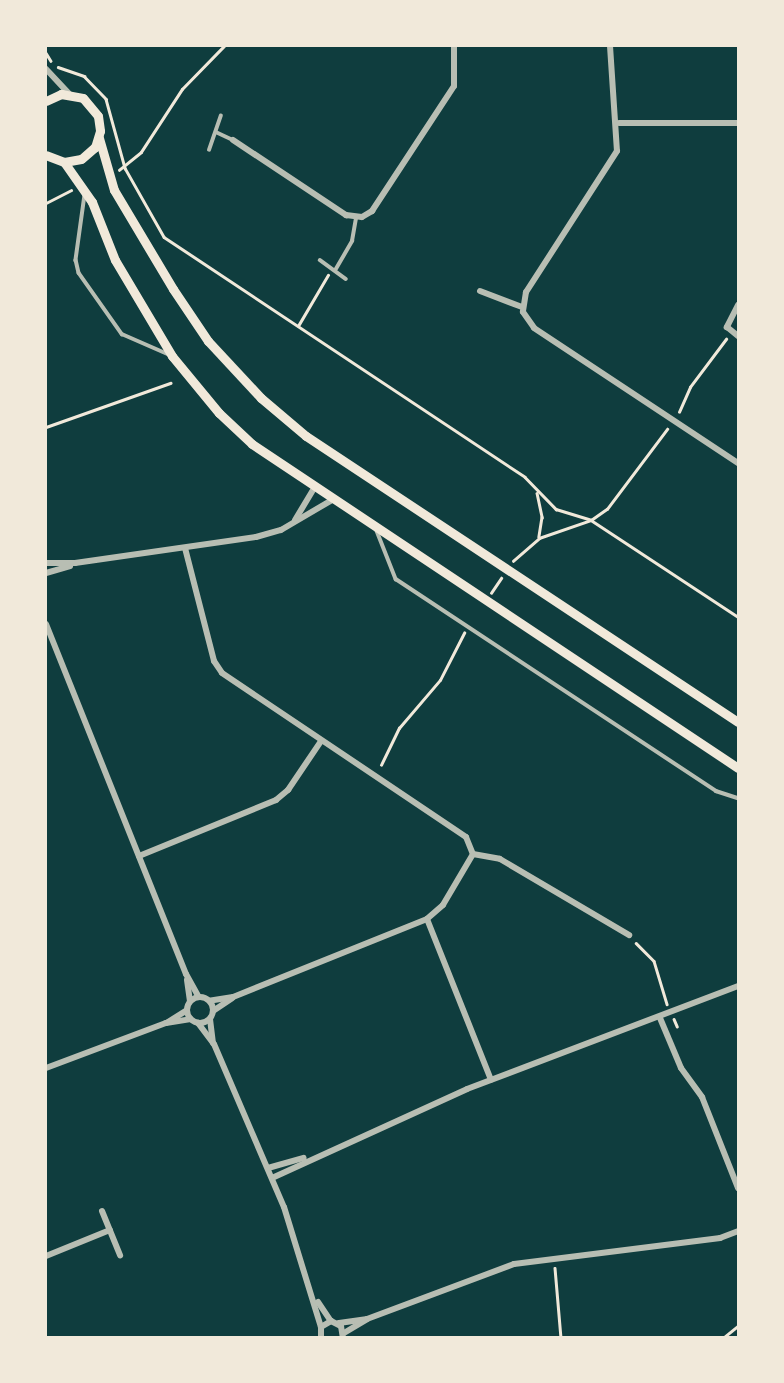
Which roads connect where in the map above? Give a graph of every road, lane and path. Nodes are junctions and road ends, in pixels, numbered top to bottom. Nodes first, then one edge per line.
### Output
1 (224, 46) edge
2 (454, 46) edge
3 (610, 46) edge
4 (46, 69) edge
5 (69, 94) junction
6 (46, 101) edge
7 (221, 116) dead end
8 (619, 123) junction
9 (738, 123) edge
10 (215, 131) junction
11 (99, 138) junction
12 (233, 140) joint
13 (209, 150) dead end
14 (46, 155) edge
15 (62, 162) junction
16 (46, 164) edge
17 (85, 190) junction
18 (356, 219) junction
19 (320, 260) dead end
20 (336, 269) junction
21 (346, 279) dead end
22 (480, 290) dead end
23 (738, 304) edge
24 (522, 307) junction
25 (298, 326) junction
26 (731, 334) junction
27 (738, 336) edge
28 (172, 356) junction
29 (170, 383) dead end
30 (674, 420) junction
31 (46, 427) edge
32 (738, 463) edge
33 (314, 488) junction
34 (537, 493) junction
35 (332, 500) junction
36 (592, 520) junction
37 (294, 522) junction
38 (377, 530) junction
39 (539, 538) junction
40 (185, 548) junction
41 (46, 563) edge
42 (75, 564) junction
43 (507, 569) junction
44 (46, 573) edge
45 (485, 601) junction
46 (738, 617) edge
47 (46, 624) edge
48 (468, 626) junction
49 (738, 722) edge
50 (321, 741) junction
51 (381, 765) dead end
52 (738, 768) edge
53 (738, 798) edge
54 (473, 854) junction
55 (139, 856) junction
56 (427, 919) junction
57 (629, 935) joint
58 (186, 975) junction
59 (738, 986) edge
60 (199, 997) junction
61 (233, 997) junction
62 (209, 1000) junction
63 (190, 1001) junction
64 (187, 1010) junction
65 (671, 1013) junction
66 (211, 1015) junction
67 (660, 1017) junction
68 (195, 1021) junction
69 (166, 1023) junction
70 (677, 1026) dead end
71 (214, 1044) junction
72 (46, 1068) edge
73 (491, 1080) junction
74 (316, 1155) junction
75 (268, 1168) junction
76 (272, 1178) junction
77 (738, 1188) edge
78 (102, 1211) dead end
79 (110, 1230) junction
80 (738, 1230) edge
81 (120, 1255) dead end
82 (46, 1256) edge
83 (555, 1256) junction
84 (315, 1297) junction
85 (368, 1319) junction
86 (331, 1321) junction
87 (339, 1323) junction
88 (738, 1326) edge
89 (321, 1332) edge
90 (344, 1335) edge
91 (310, 1338) edge
92 (561, 1338) edge
93 (723, 1338) edge

1 - 25 path
2 - 18 street
3 - 8 street
4 - 5 street
5 - 6 main road
5 - 11 main road
7 - 10 lane
8 - 9 street
8 - 24 street
10 - 12 lane
10 - 13 lane
11 - 15 main road
11 - 43 main road
12 - 18 street
14 - 15 main road
15 - 16 main road
15 - 17 main road
17 - 28 main road
17 - 28 lane
18 - 20 lane
19 - 20 lane
20 - 21 lane
20 - 25 path
22 - 24 street
23 - 26 street
24 - 30 street
25 - 34 path
26 - 27 street
26 - 30 path
28 - 33 main road
29 - 31 path
30 - 32 street
30 - 36 path
33 - 35 main road
33 - 37 street
34 - 36 path
34 - 39 path
35 - 37 street
35 - 38 main road
36 - 39 path
36 - 46 path
37 - 40 street
38 - 45 main road
38 - 48 lane
39 - 43 path
40 - 42 street
40 - 50 street
41 - 42 street
42 - 44 street
43 - 45 path
43 - 49 main road
45 - 52 main road
47 - 55 street
48 - 51 path
48 - 53 lane
50 - 54 street
50 - 55 street
54 - 56 street
54 - 57 street
55 - 58 street
56 - 61 street
56 - 73 street
57 - 65 path
58 - 60 street
58 - 63 street
59 - 65 street
60 - 62 street
60 - 63 street
61 - 62 street
61 - 66 street
62 - 66 street
63 - 64 street
64 - 68 street
64 - 69 street
65 - 67 street
65 - 70 path
66 - 68 street
66 - 71 street
67 - 73 street
67 - 77 street
68 - 69 street
68 - 71 street
69 - 72 street
71 - 75 street
73 - 74 street
74 - 75 street
74 - 76 street
75 - 76 street
76 - 84 street
78 - 79 street
79 - 81 street
79 - 82 street
80 - 83 street
83 - 85 street
83 - 92 path
84 - 86 street
84 - 89 street
85 - 87 street
85 - 90 street
86 - 87 street
86 - 89 street
87 - 90 street
88 - 93 path
89 - 91 street

